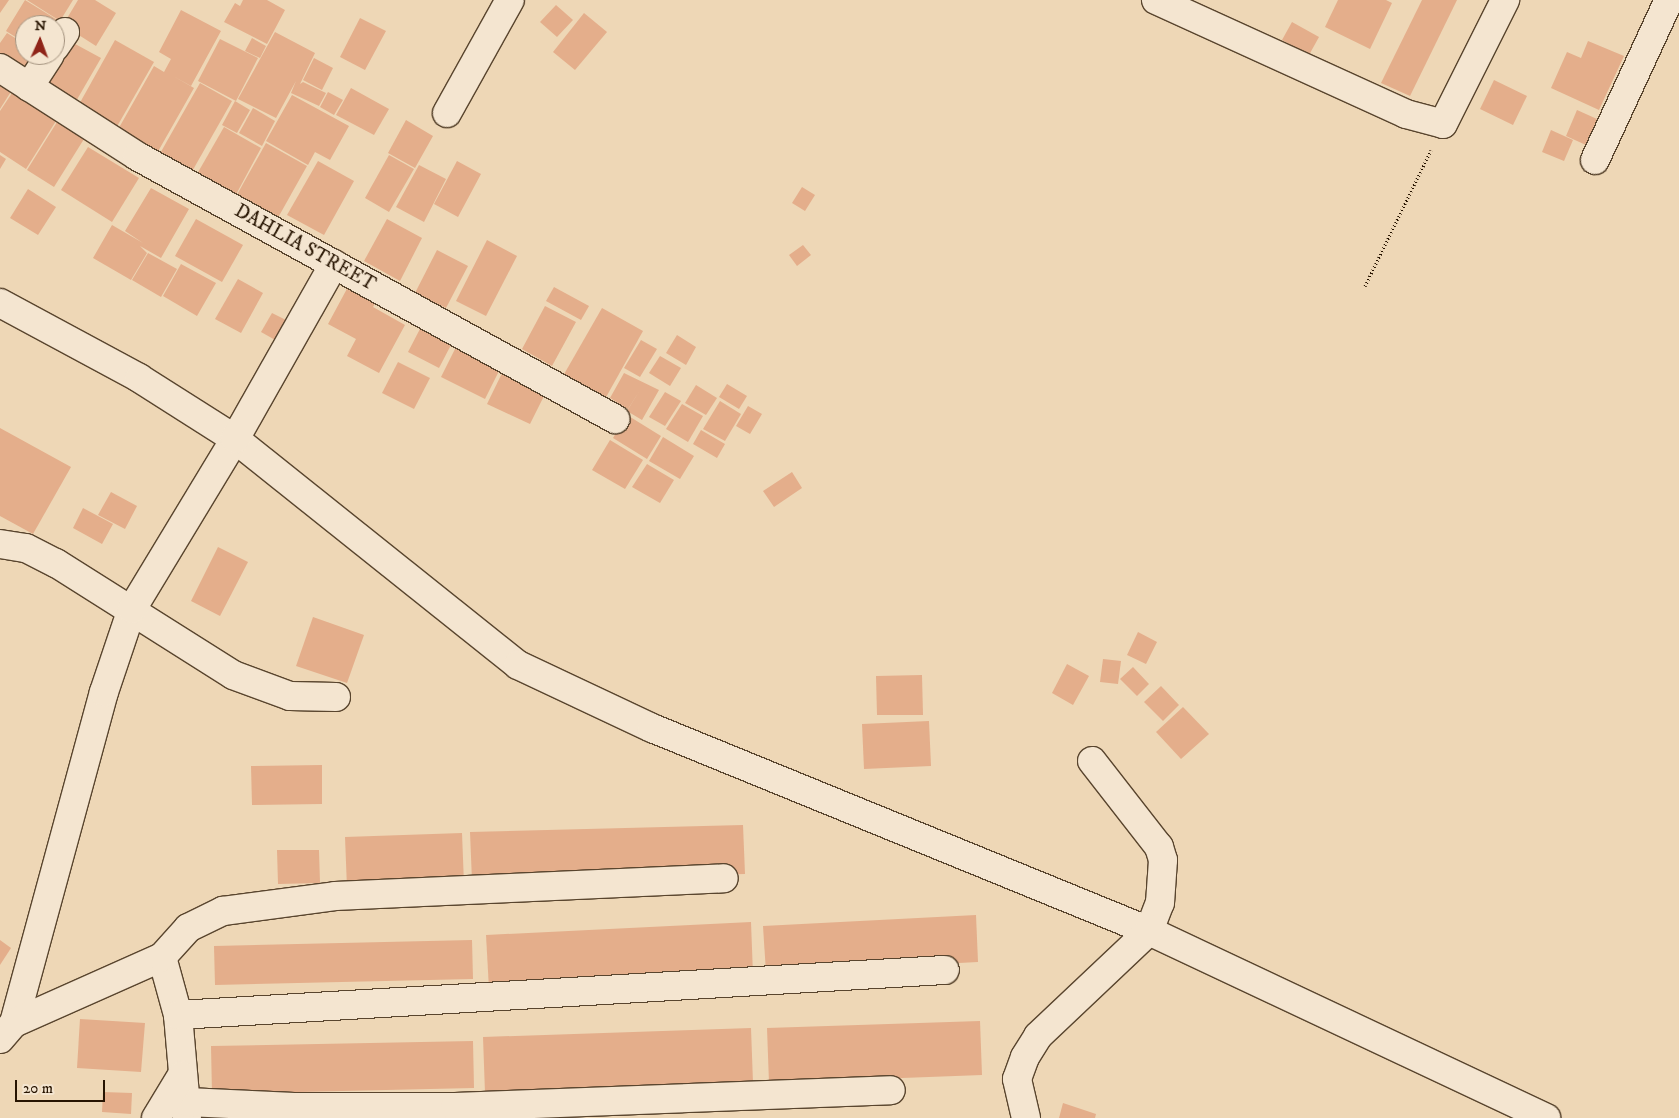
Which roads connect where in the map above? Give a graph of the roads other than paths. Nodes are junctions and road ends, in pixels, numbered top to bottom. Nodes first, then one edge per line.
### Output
1 (510, 0) edge
2 (1156, 0) edge
3 (1505, 0) edge
4 (1669, 0) edge
5 (43, 65) edge
6 (0, 68) edge
7 (29, 87) junction
8 (447, 114) dead end
9 (1595, 160) dead end
10 (334, 264) junction
11 (0, 303) edge
12 (615, 419) dead end
13 (235, 439) junction
14 (0, 544) edge
15 (132, 609) junction
16 (336, 697) dead end
17 (1092, 761) dead end
18 (724, 878) dead end
19 (1149, 931) junction
20 (162, 957) junction
21 (945, 970) dead end
22 (178, 1016) junction
23 (7, 1031) edge
24 (182, 1075) junction
25 (891, 1090) dead end
26 (187, 1110) edge
27 (156, 1118) edge
28 (1026, 1118) edge
29 (1546, 1118) edge

1 - 8 street
2 - 3 street
4 - 9 street
5 - 7 street
6 - 7 street, DAHLIA STREET
7 - 10 street, DAHLIA STREET
10 - 12 street, DAHLIA STREET
10 - 13 street
11 - 13 street
13 - 15 street
13 - 19 street
14 - 15 street
15 - 16 street
15 - 23 street
17 - 19 street
18 - 20 street
19 - 28 street
19 - 29 street
20 - 22 street
20 - 23 street
21 - 22 street
22 - 24 street
24 - 26 street
24 - 27 street
25 - 26 street

